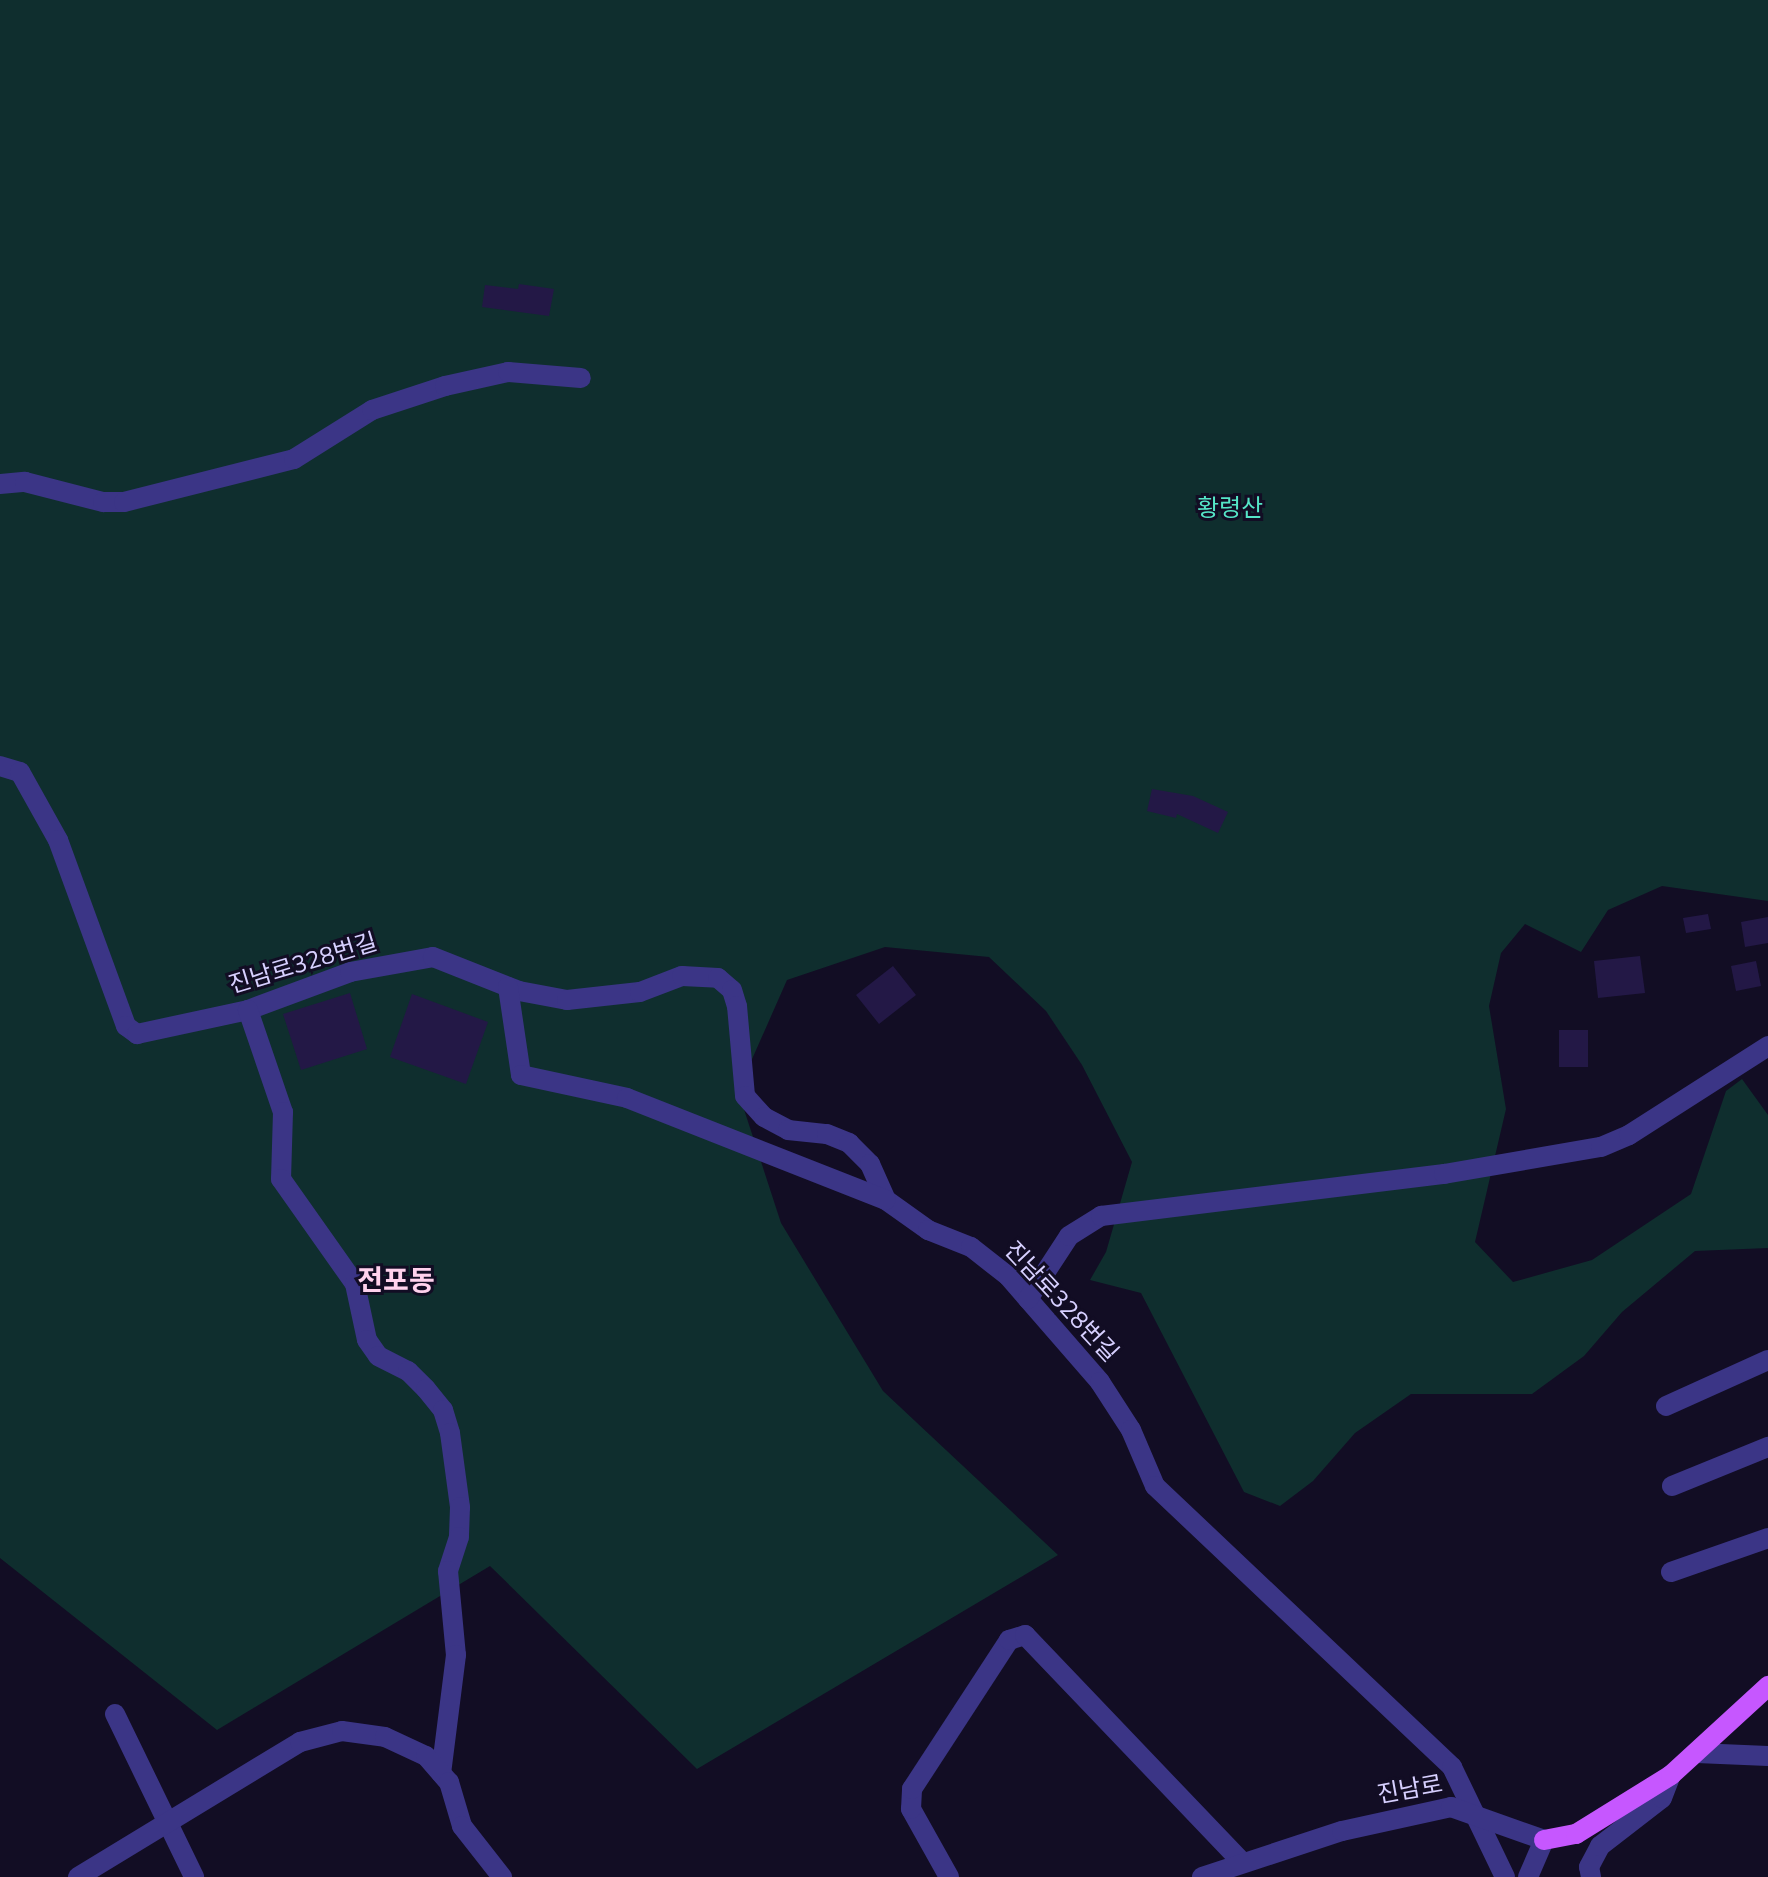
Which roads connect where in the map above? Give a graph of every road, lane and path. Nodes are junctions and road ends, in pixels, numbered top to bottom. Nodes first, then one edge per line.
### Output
1 (581, 378) dead end
2 (0, 484) edge
3 (0, 766) edge
4 (508, 987) junction
5 (248, 1010) junction
6 (1768, 1046) edge
7 (886, 1200) junction
8 (1028, 1299) junction
9 (1768, 1360) edge
10 (1666, 1406) dead end
11 (1768, 1447) edge
12 (1672, 1486) dead end
13 (1768, 1538) edge
14 (1671, 1572) dead end
15 (1768, 1686) edge
16 (115, 1714) dead end
17 (1697, 1753) junction
18 (1768, 1756) edge
19 (441, 1773) junction
20 (1671, 1775) junction
21 (1468, 1810) junction
22 (167, 1819) junction
23 (1544, 1840) junction
24 (1243, 1863) junction
25 (78, 1877) edge
26 (194, 1877) edge
27 (502, 1877) edge
28 (949, 1877) edge
29 (1202, 1877) edge
30 (1505, 1877) edge
31 (1528, 1877) edge
32 (1591, 1877) edge

1 - 2 street
3 - 5 street, 진남로328번길
4 - 5 street, 진남로328번길
4 - 7 street
4 - 7 street, 진남로328번길
5 - 19 street
6 - 8 street
7 - 8 street, 진남로328번길
8 - 21 street, 진남로328번길
9 - 10 street
11 - 12 street
13 - 14 street
15 - 17 main road
16 - 22 street
17 - 18 street
17 - 20 main road
19 - 22 street
19 - 27 street
20 - 23 main road
20 - 32 street
21 - 23 street, 진남로
21 - 24 street, 진남로
21 - 30 street, 진남로328번길
22 - 25 street
22 - 26 street
23 - 31 street
24 - 28 street
24 - 29 street, 진남로

